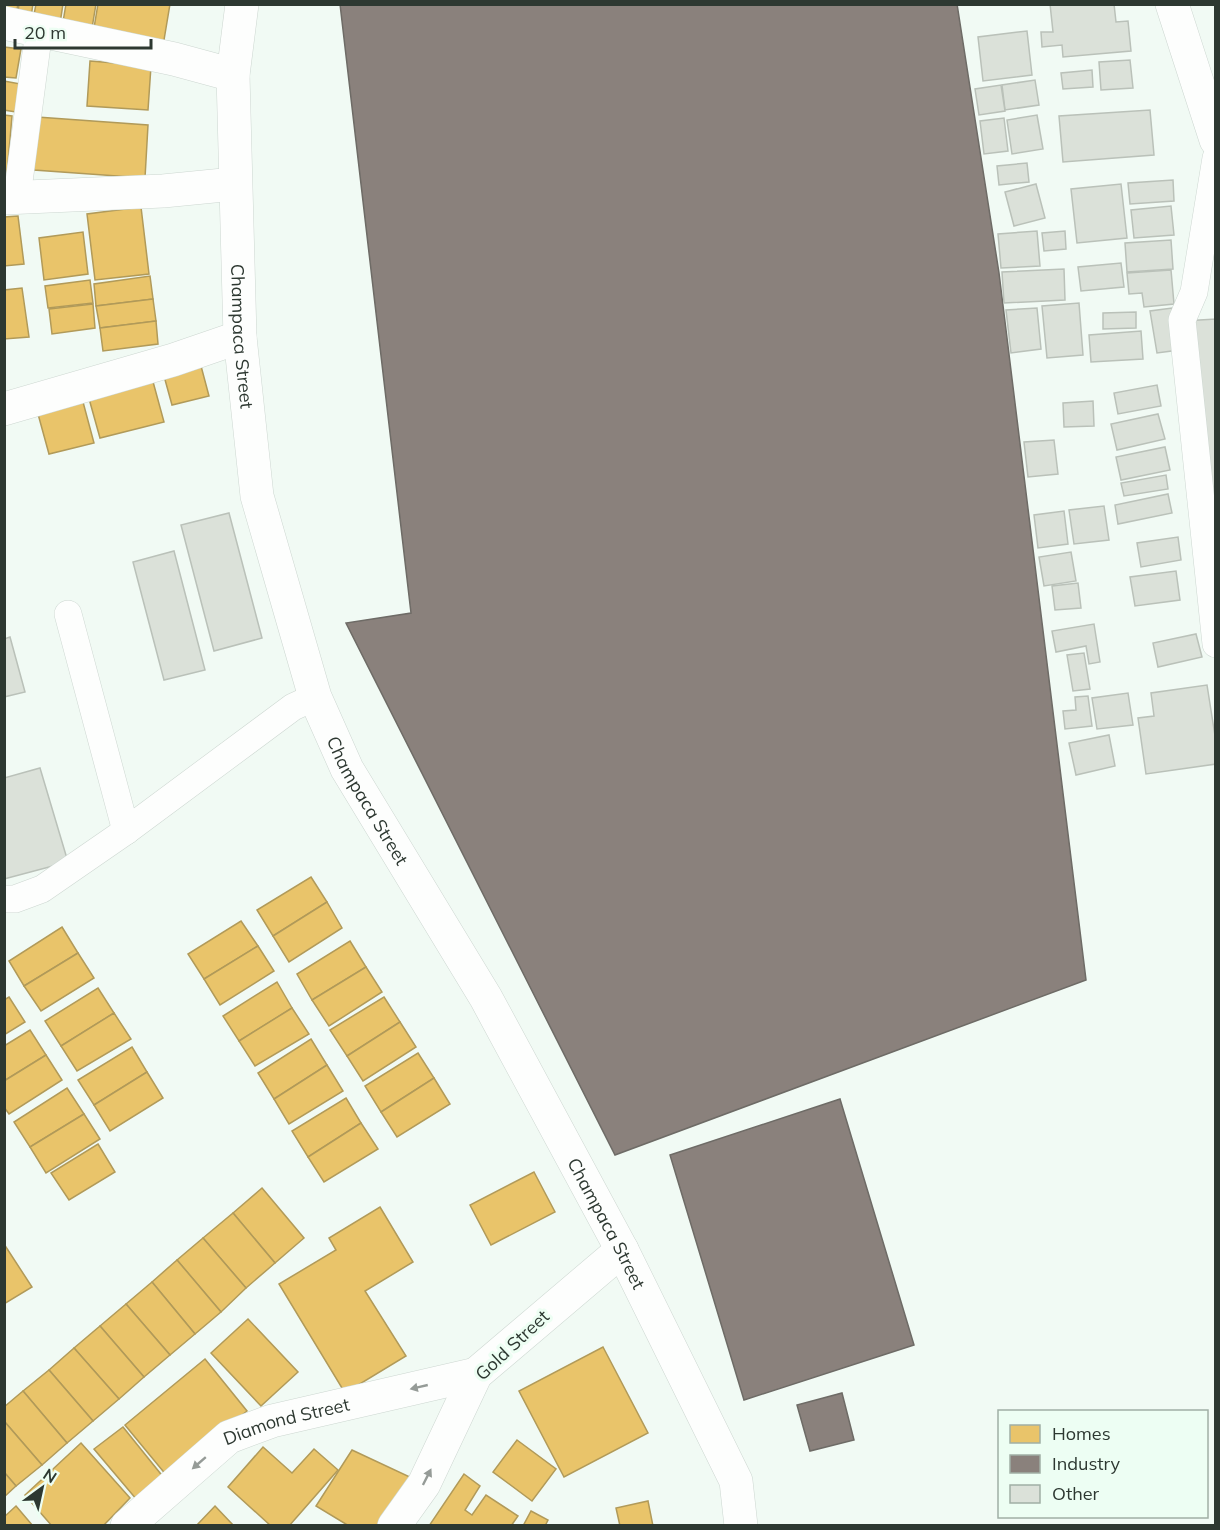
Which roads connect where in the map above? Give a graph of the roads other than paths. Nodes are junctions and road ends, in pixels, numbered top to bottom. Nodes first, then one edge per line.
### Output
1 (242, 4) edge
2 (1172, 4) edge
3 (4, 23) edge
4 (39, 30) junction
5 (233, 75) junction
6 (1215, 140) edge
7 (1215, 158) edge
8 (234, 184) junction
9 (11, 198) edge
10 (240, 337) junction
11 (4, 410) edge
12 (68, 614) dead end
13 (1215, 644) edge
14 (315, 698) junction
15 (126, 831) junction
16 (4, 899) edge
17 (622, 1250) junction
18 (476, 1374) junction
19 (127, 1526) edge
20 (394, 1526) edge
21 (741, 1526) edge

1 - 5 street, Champaca Street
2 - 6 street
3 - 4 street
4 - 5 street
4 - 9 lane
5 - 8 street, Champaca Street
7 - 13 lane
8 - 9 street
8 - 10 street, Champaca Street
10 - 11 street
10 - 14 street, Champaca Street
12 - 15 lane
14 - 15 lane
14 - 17 street, Champaca Street
15 - 16 lane
17 - 18 street, Gold Street
17 - 21 street, Champaca Street
18 -> 19 street, Diamond Street
20 -> 18 street, Gold Street

